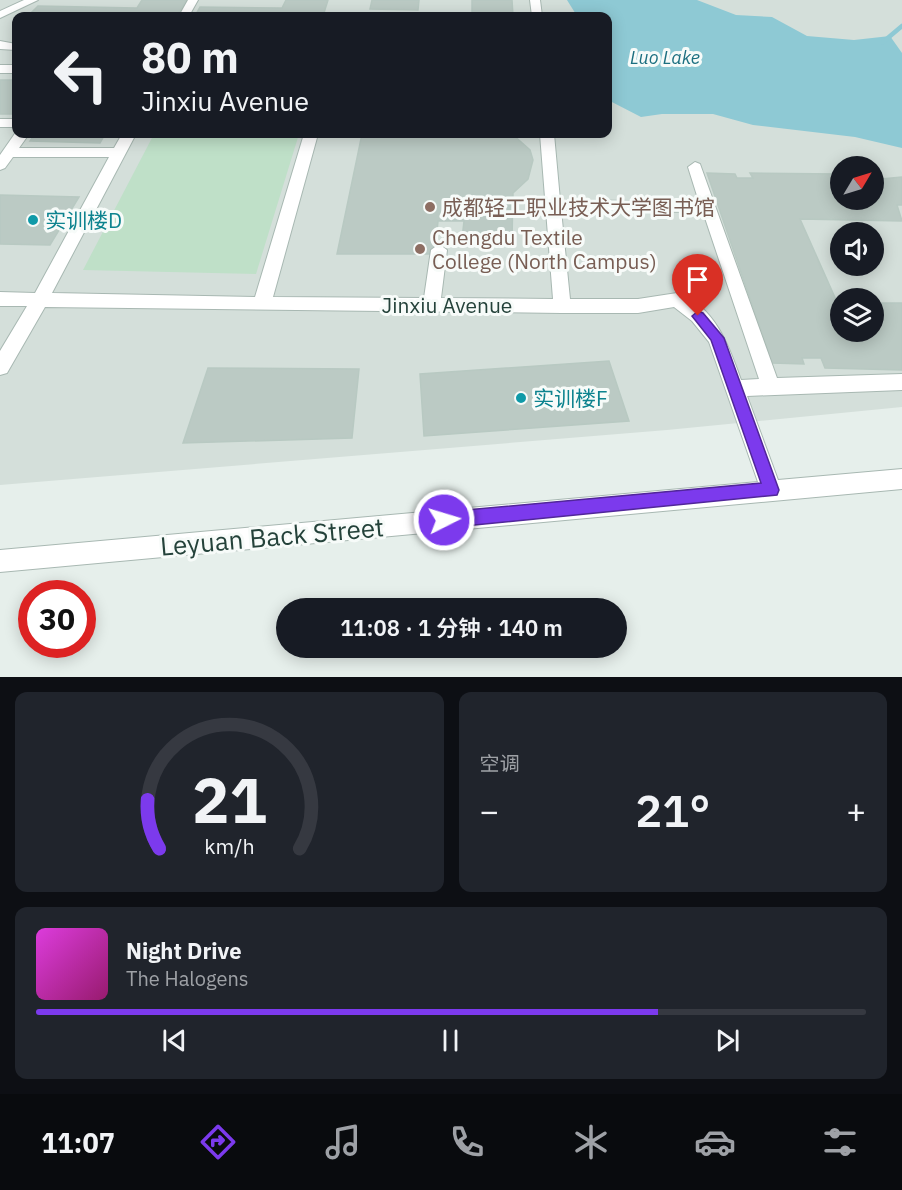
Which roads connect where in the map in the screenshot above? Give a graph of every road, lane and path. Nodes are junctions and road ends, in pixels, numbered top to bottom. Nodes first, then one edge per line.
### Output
1 (33, 0) edge
2 (0, 15) edge
3 (19, 138) edge
4 (127, 138) edge
5 (310, 138) edge
6 (547, 138) edge
7 (9, 152) junction
8 (118, 153) junction
9 (0, 165) edge
10 (695, 167) dead end
11 (553, 205) junction
12 (709, 207) junction
13 (439, 250) dead end
14 (0, 299) edge
15 (40, 300) junction
16 (262, 304) junction
17 (432, 305) junction
18 (562, 306) junction
19 (0, 367) edge
20 (902, 382) edge
21 (771, 387) junction
22 (735, 388) junction
23 (902, 479) edge
24 (771, 490) junction
25 (0, 561) edge

1 - 2 street
3 - 7 street
4 - 8 street
5 - 16 street
6 - 11 street
7 - 8 street
7 - 9 street
8 - 15 street
10 - 12 street
11 - 12 street
11 - 18 street
12 - 21 street
13 - 17 street
14 - 15 street, Jinxiu Avenue
15 - 16 street, Jinxiu Avenue
15 - 19 street
16 - 17 street, Jinxiu Avenue
17 - 18 street, Jinxiu Avenue
18 - 22 street, Jinxiu Avenue
20 - 21 street
21 - 22 street
22 - 24 street, Jinxiu Avenue
23 - 24 street, Leyuan Back Street
24 - 25 street, Leyuan Back Street

